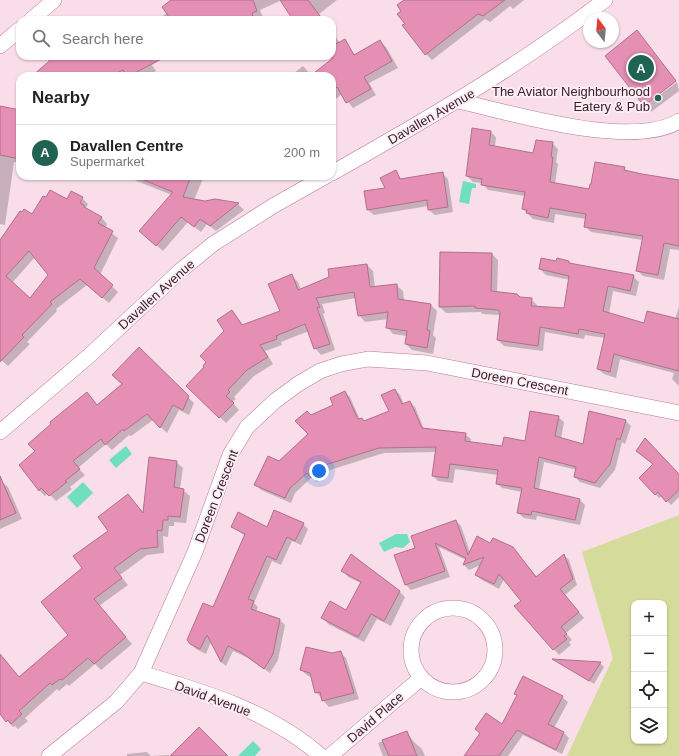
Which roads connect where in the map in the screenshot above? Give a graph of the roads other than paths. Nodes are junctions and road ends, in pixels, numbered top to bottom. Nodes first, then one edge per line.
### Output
1 (54, 0) edge
2 (596, 3) edge
3 (36, 16) edge
4 (16, 32) edge
5 (0, 46) edge
6 (458, 101) junction
7 (679, 121) edge
8 (336, 171) edge
9 (319, 180) edge
10 (679, 413) edge
11 (0, 432) edge
12 (141, 673) junction
13 (421, 678) junction
14 (49, 756) edge
15 (321, 756) edge
16 (330, 756) edge

1 - 3 street
2 - 6 street, Davallen Avenue
4 - 5 street
6 - 7 street
6 - 8 street, Davallen Avenue
9 - 11 street, Davallen Avenue
10 - 12 street, Doreen Crescent
12 - 14 street, Doreen Crescent
12 - 15 street, David Avenue
13 - 13 street
13 - 16 street, David Place

